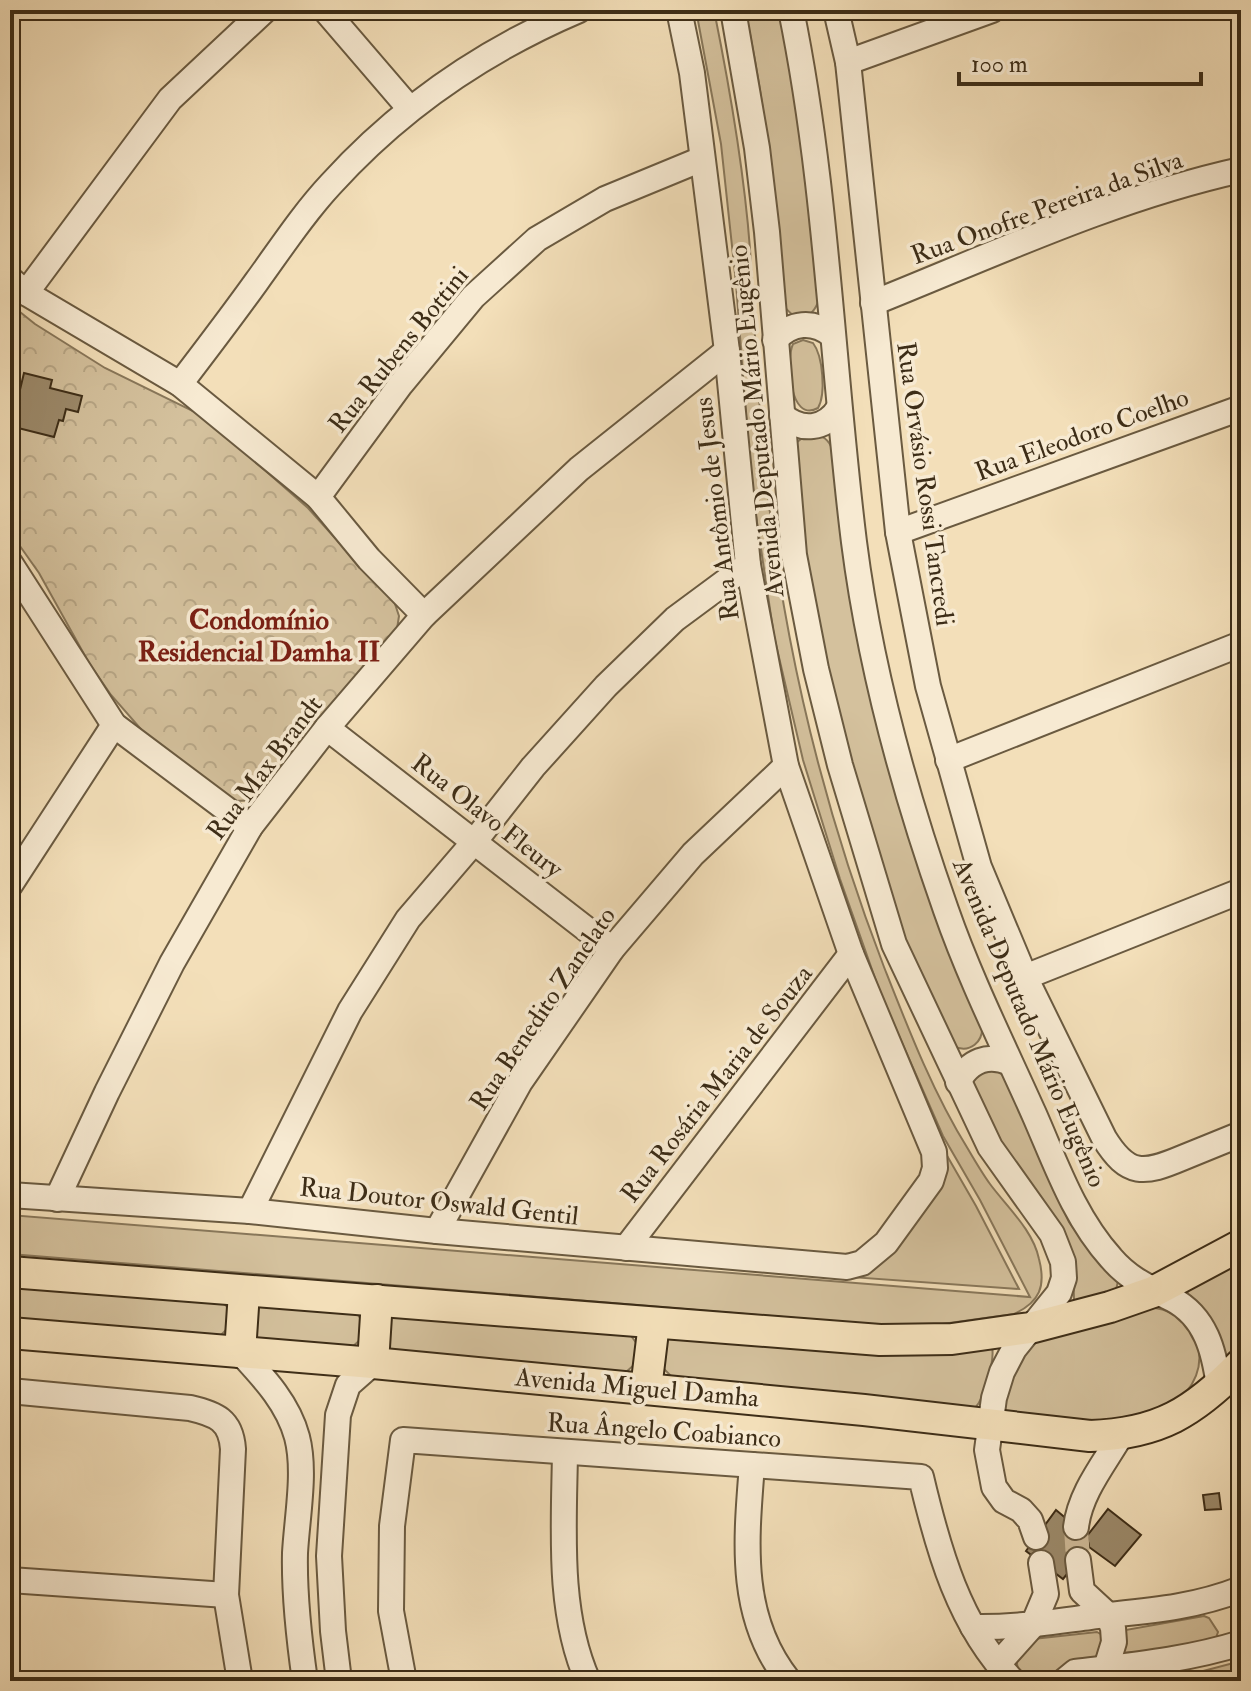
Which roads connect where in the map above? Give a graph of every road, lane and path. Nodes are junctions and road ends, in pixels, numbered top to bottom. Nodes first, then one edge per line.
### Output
1 (265, 10) edge
2 (325, 10) edge
3 (579, 10) edge
4 (679, 10) edge
5 (733, 10) edge
6 (791, 10) edge
7 (836, 10) edge
8 (992, 10) edge
9 (848, 62) junction
10 (410, 109) junction
11 (702, 159) junction
12 (1241, 170) edge
13 (18, 286) edge
14 (873, 303) junction
15 (832, 335) junction
16 (775, 340) junction
17 (727, 351) junction
18 (180, 384) junction
19 (839, 408) junction
20 (1241, 408) edge
21 (782, 415) junction
22 (318, 497) junction
23 (898, 532) junction
24 (748, 565) junction
25 (11, 566) edge
26 (424, 615) junction
27 (1241, 644) edge
28 (114, 725) junction
29 (327, 728) junction
30 (948, 760) junction
31 (786, 766) junction
32 (250, 827) junction
33 (474, 842) junction
34 (10, 885) edge
35 (1241, 891) edge
36 (612, 949) junction
37 (851, 954) junction
38 (1025, 977) junction
39 (997, 1033) junction
40 (945, 1054) junction
41 (1010, 1063) junction
42 (958, 1082) junction
43 (1241, 1134) edge
44 (10, 1195) edge
45 (57, 1199) junction
46 (250, 1211) junction
47 (437, 1231) junction
48 (1241, 1245) edge
49 (626, 1248) junction
50 (862, 1263) joint
51 (10, 1272) edge
52 (244, 1292) junction
53 (1153, 1292) junction
54 (377, 1300) junction
55 (654, 1323) junction
56 (1030, 1328) junction
57 (10, 1333) edge
58 (240, 1352) junction
59 (373, 1363) junction
60 (1241, 1364) edge
61 (1219, 1386) junction
62 (646, 1389) junction
63 (10, 1391) edge
64 (990, 1424) junction
65 (1121, 1435) junction
66 (565, 1452) junction
67 (752, 1465) junction
68 (1076, 1527) tunnel mouth
69 (1036, 1537) dead end
70 (1078, 1560) tunnel mouth
71 (1041, 1563) dead end
72 (10, 1580) edge
73 (1241, 1589) edge
74 (226, 1595) junction
75 (1108, 1615) junction
76 (1033, 1625) junction
77 (973, 1627) junction
78 (1241, 1643) edge
79 (1106, 1668) junction
80 (1007, 1676) edge
81 (240, 1681) edge
82 (305, 1681) edge
83 (339, 1681) edge
84 (404, 1681) edge
85 (588, 1681) edge
86 (789, 1681) edge
87 (1064, 1681) edge

1 - 13 street
2 - 10 street
3 - 10 street
4 - 11 street, Rua Antômio de Jesus
5 - 16 street, Avenida Deputado Mário Eugênio
6 - 15 street, Avenida Deputado Mário Eugênio
7 - 9 street, Rua Orvásio Rossi Tancredi
8 - 9 street
9 - 14 street, Rua Orvásio Rossi Tancredi
10 - 18 street
11 - 17 street, Rua Antômio de Jesus
11 - 22 street, Rua Rubens Bottini
12 - 14 street, Rua Onofre Pereira da Silva
13 - 18 street
14 - 23 street, Rua Orvásio Rossi Tancredi
15 - 16 street
15 - 19 street, Avenida Deputado Mário Eugênio
16 - 21 street, Avenida Deputado Mário Eugênio
17 - 24 street, Rua Antômio de Jesus
17 - 26 street, Rua Max Brandt
18 - 22 street
19 - 21 street
19 - 39 street, Avenida Deputado Mário Eugênio
20 - 23 street, Rua Eleodoro Coelho
21 - 40 street, Avenida Deputado Mário Eugênio
22 - 26 street
23 - 30 street, Rua Orvásio Rossi Tancredi
24 - 31 street, Rua Antômio de Jesus
24 - 33 street
25 - 28 street
26 - 29 street, Rua Max Brandt
27 - 30 street
28 - 32 street
28 - 34 street
29 - 32 street, Rua Max Brandt
29 - 33 street, Rua Olavo Fleury
30 - 38 street, Rua Orvásio Rossi Tancredi
31 - 36 street, Rua Benedito Zanelato
31 - 37 street, Rua Antômio de Jesus
32 - 45 street, Rua Max Brandt
33 - 36 street, Rua Olavo Fleury
33 - 46 street
35 - 38 street
36 - 47 street, Rua Benedito Zanelato
37 - 49 street, Rua Rosária Maria de Souza
37 - 50 street, Rua Antômio de Jesus
38 - 43 street, Rua Orvásio Rossi Tancredi
39 - 40 street
39 - 41 street, Avenida Deputado Mário Eugênio
40 - 42 street, Avenida Deputado Mário Eugênio
41 - 42 street
41 - 53 street, Avenida Deputado Mário Eugênio
42 - 56 street, Avenida Deputado Mário Eugênio
44 - 45 street, Rua Doutor Oswald Gentil
45 - 46 street, Rua Doutor Oswald Gentil
46 - 47 street, Rua Doutor Oswald Gentil
47 - 49 street, Rua Doutor Oswald Gentil
48 - 53 main road
49 - 50 street, Rua Doutor Oswald Gentil
51 - 52 main road
52 - 54 main road
52 - 58 main road
53 - 56 main road
53 - 61 street, Avenida Deputado Mário Eugênio
54 - 55 main road
54 - 59 main road
55 - 56 main road
55 - 62 main road
56 - 64 street, Avenida Deputado Mário Eugênio
57 - 58 main road, Avenida Miguel Damha
58 - 59 main road, Avenida Miguel Damha
58 - 82 street
59 - 62 main road, Avenida Miguel Damha
59 - 83 street
60 - 61 main road, Avenida Miguel Damha
61 - 65 main road, Avenida Miguel Damha
62 - 64 main road, Avenida Miguel Damha
63 - 74 street
64 - 65 main road, Avenida Miguel Damha
64 - 69 street, Avenida Deputado Mário Eugênio
65 - 68 street
66 - 67 street, Rua Ângelo Coabianco
66 - 84 street, Rua Ângelo Coabianco
66 - 85 street
67 - 77 street, Rua Ângelo Coabianco
67 - 86 street
70 - 75 street
71 - 76 street
72 - 74 street
73 - 75 street
74 - 81 street
75 - 76 street
75 - 79 street
76 - 77 street
76 - 80 street
77 - 80 street
78 - 79 street
79 - 87 street

